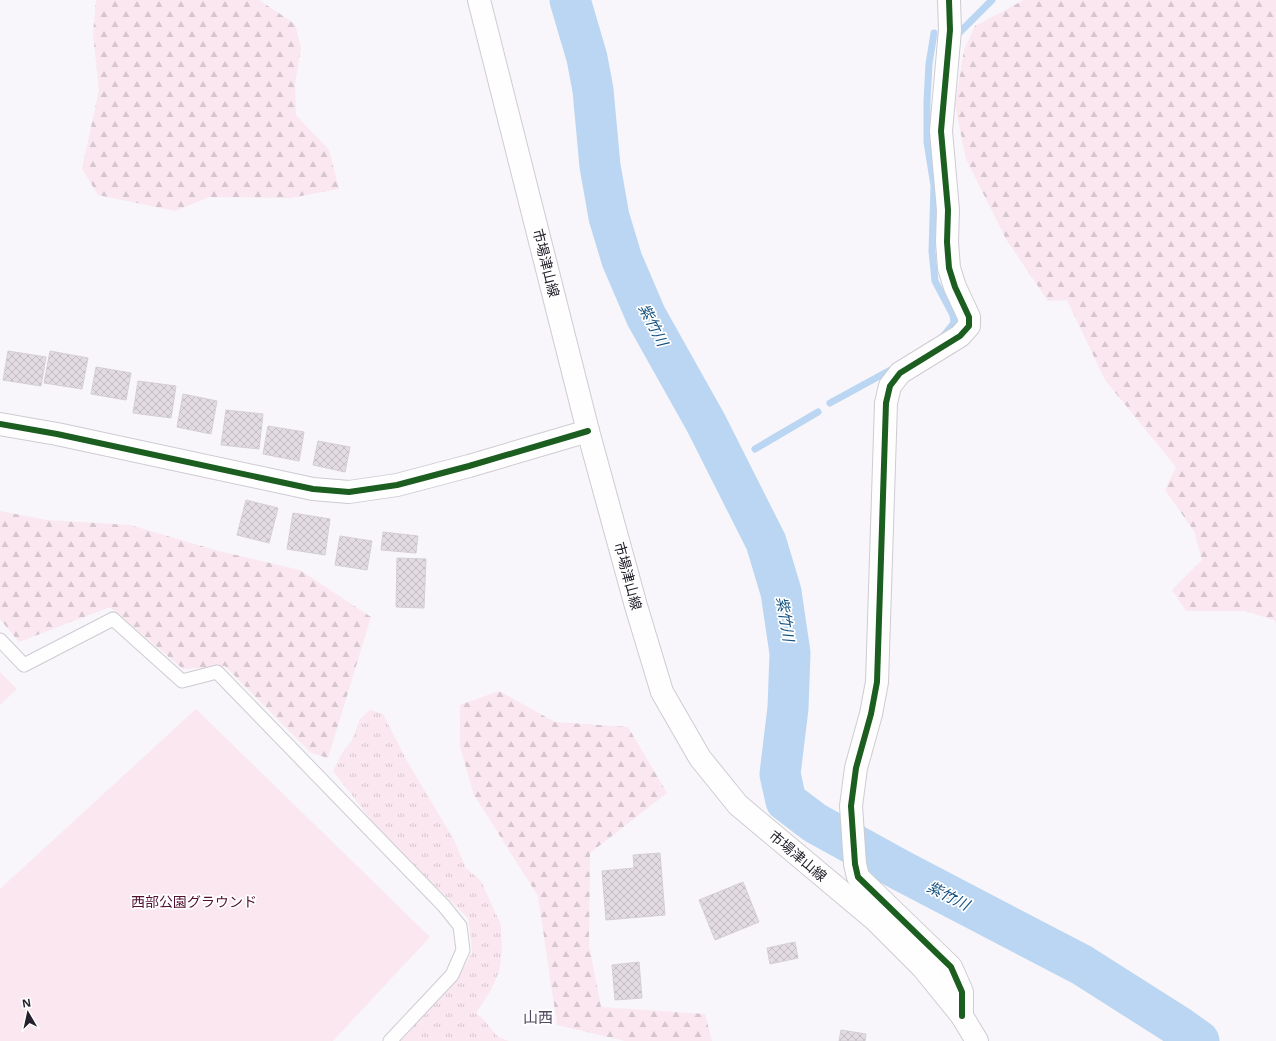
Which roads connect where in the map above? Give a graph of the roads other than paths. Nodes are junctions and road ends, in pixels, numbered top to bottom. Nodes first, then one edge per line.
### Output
1 (479, 0) edge
2 (949, 0) edge
3 (0, 424) edge
4 (588, 431) junction
5 (0, 640) edge
6 (962, 1016) junction
7 (390, 1041) edge
8 (977, 1041) edge

1 - 4 street, 市場津山線
2 - 6 street
3 - 4 street
4 - 6 street, 市場津山線
5 - 7 lane
6 - 8 street, 市場津山線

